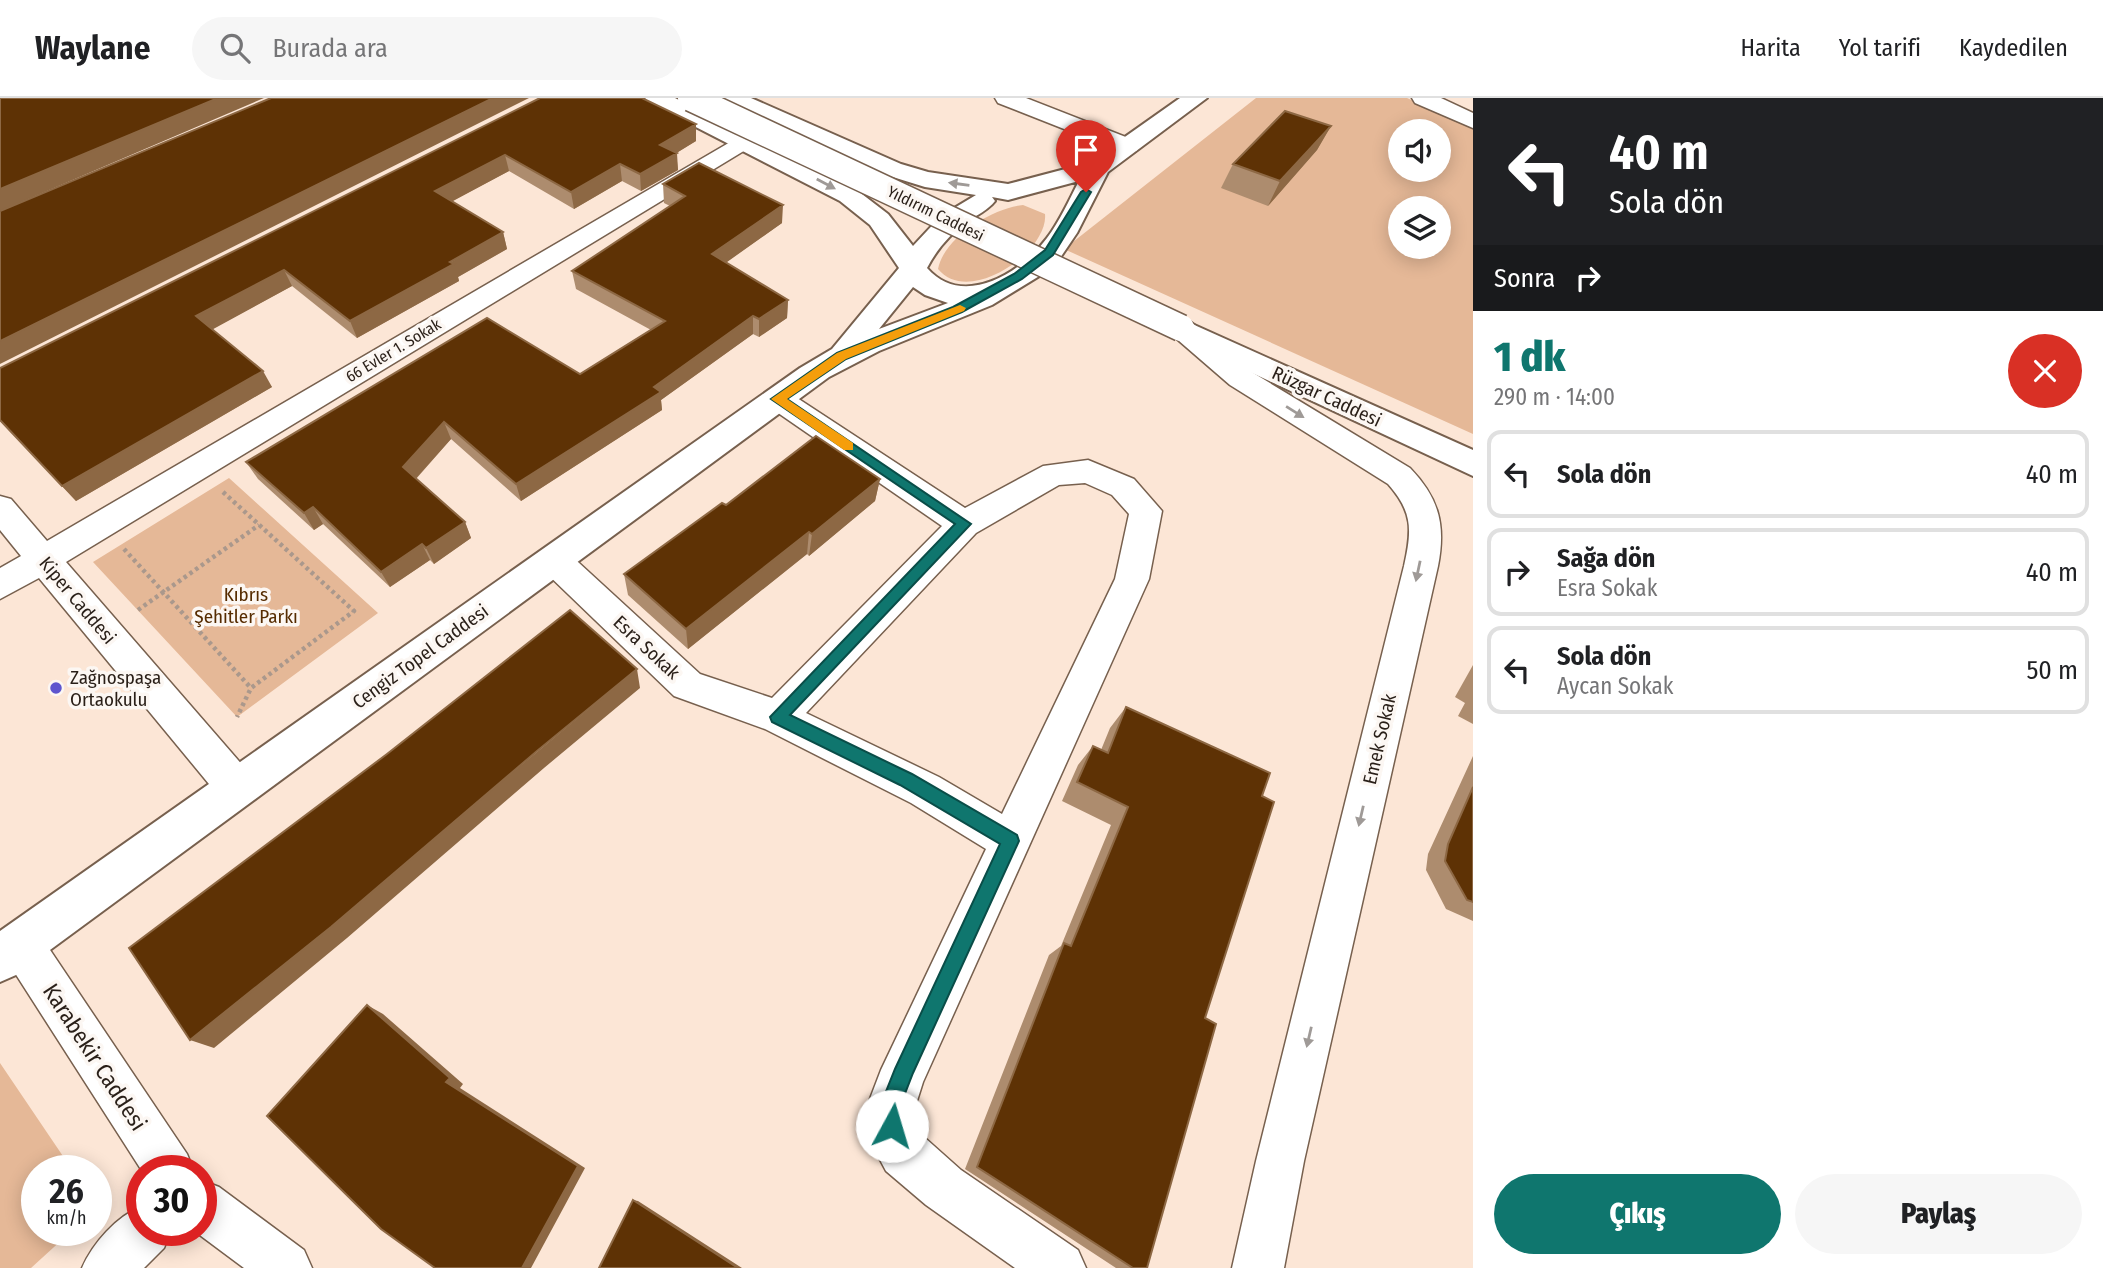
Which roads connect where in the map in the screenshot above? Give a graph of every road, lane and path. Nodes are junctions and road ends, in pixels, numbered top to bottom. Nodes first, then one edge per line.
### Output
1 (657, 98) edge
2 (691, 98) edge
3 (1006, 98) edge
4 (1195, 98) edge
5 (745, 100) edge
6 (1439, 100) edge
7 (1473, 121) edge
8 (744, 141) junction
9 (1128, 146) junction
10 (1097, 168) junction
11 (1008, 192) junction
12 (1060, 236) junction
13 (913, 269) junction
14 (988, 293) junction
15 (1181, 328) junction
16 (841, 356) junction
17 (778, 399) junction
18 (1473, 464) edge
19 (216, 486) dead end
20 (0, 508) edge
21 (964, 524) junction
22 (259, 525) junction
23 (120, 545) dead end
24 (43, 559) junction
25 (554, 560) junction
26 (0, 585) edge
27 (163, 592) junction
28 (138, 610) dead end
29 (251, 688) junction
30 (237, 717) dead end
31 (778, 717) junction
32 (237, 788) junction
33 (1010, 841) junction
34 (10, 951) edge
35 (158, 1155) edge
36 (217, 1217) edge
37 (130, 1246) edge
38 (108, 1268) edge
39 (286, 1268) edge
40 (1060, 1268) edge
41 (1258, 1268) edge

1 - 8 main road
2 - 15 main road, Yıldırım Caddesi, bridge
3 - 9 street
4 - 9 main road
11 -> 5 main road
6 - 7 street
8 -> 13 main road
8 - 24 street, 66 Evler 1. Sokak
9 - 10 main road
10 - 11 main road
10 - 12 main road
11 - 12 main road
11 - 13 main road
12 - 14 main road
13 - 14 main road
13 - 16 main road
14 - 16 main road
15 - 18 main road, Rüzgar Caddesi
15 -> 41 street, Emek Sokak
16 - 17 main road, Cengiz Topel Caddesi
17 - 21 street
17 - 25 main road, Cengiz Topel Caddesi
19 - 22 path
20 - 24 street, Kiper Caddesi
21 - 31 street
21 - 33 street
22 - 27 path
22 - 29 path
23 - 27 path
24 - 26 street, 66 Evler 1. Sokak
24 - 32 street, Kiper Caddesi
25 - 31 street, Esra Sokak
25 - 32 main road, Cengiz Topel Caddesi
27 - 28 path
27 - 29 path
29 - 30 path
31 - 33 street, Esra Sokak
32 - 34 main road, Cengiz Topel Caddesi
33 - 40 street
34 - 35 street, Karabekir Caddesi
36 - 39 street
37 - 38 street

